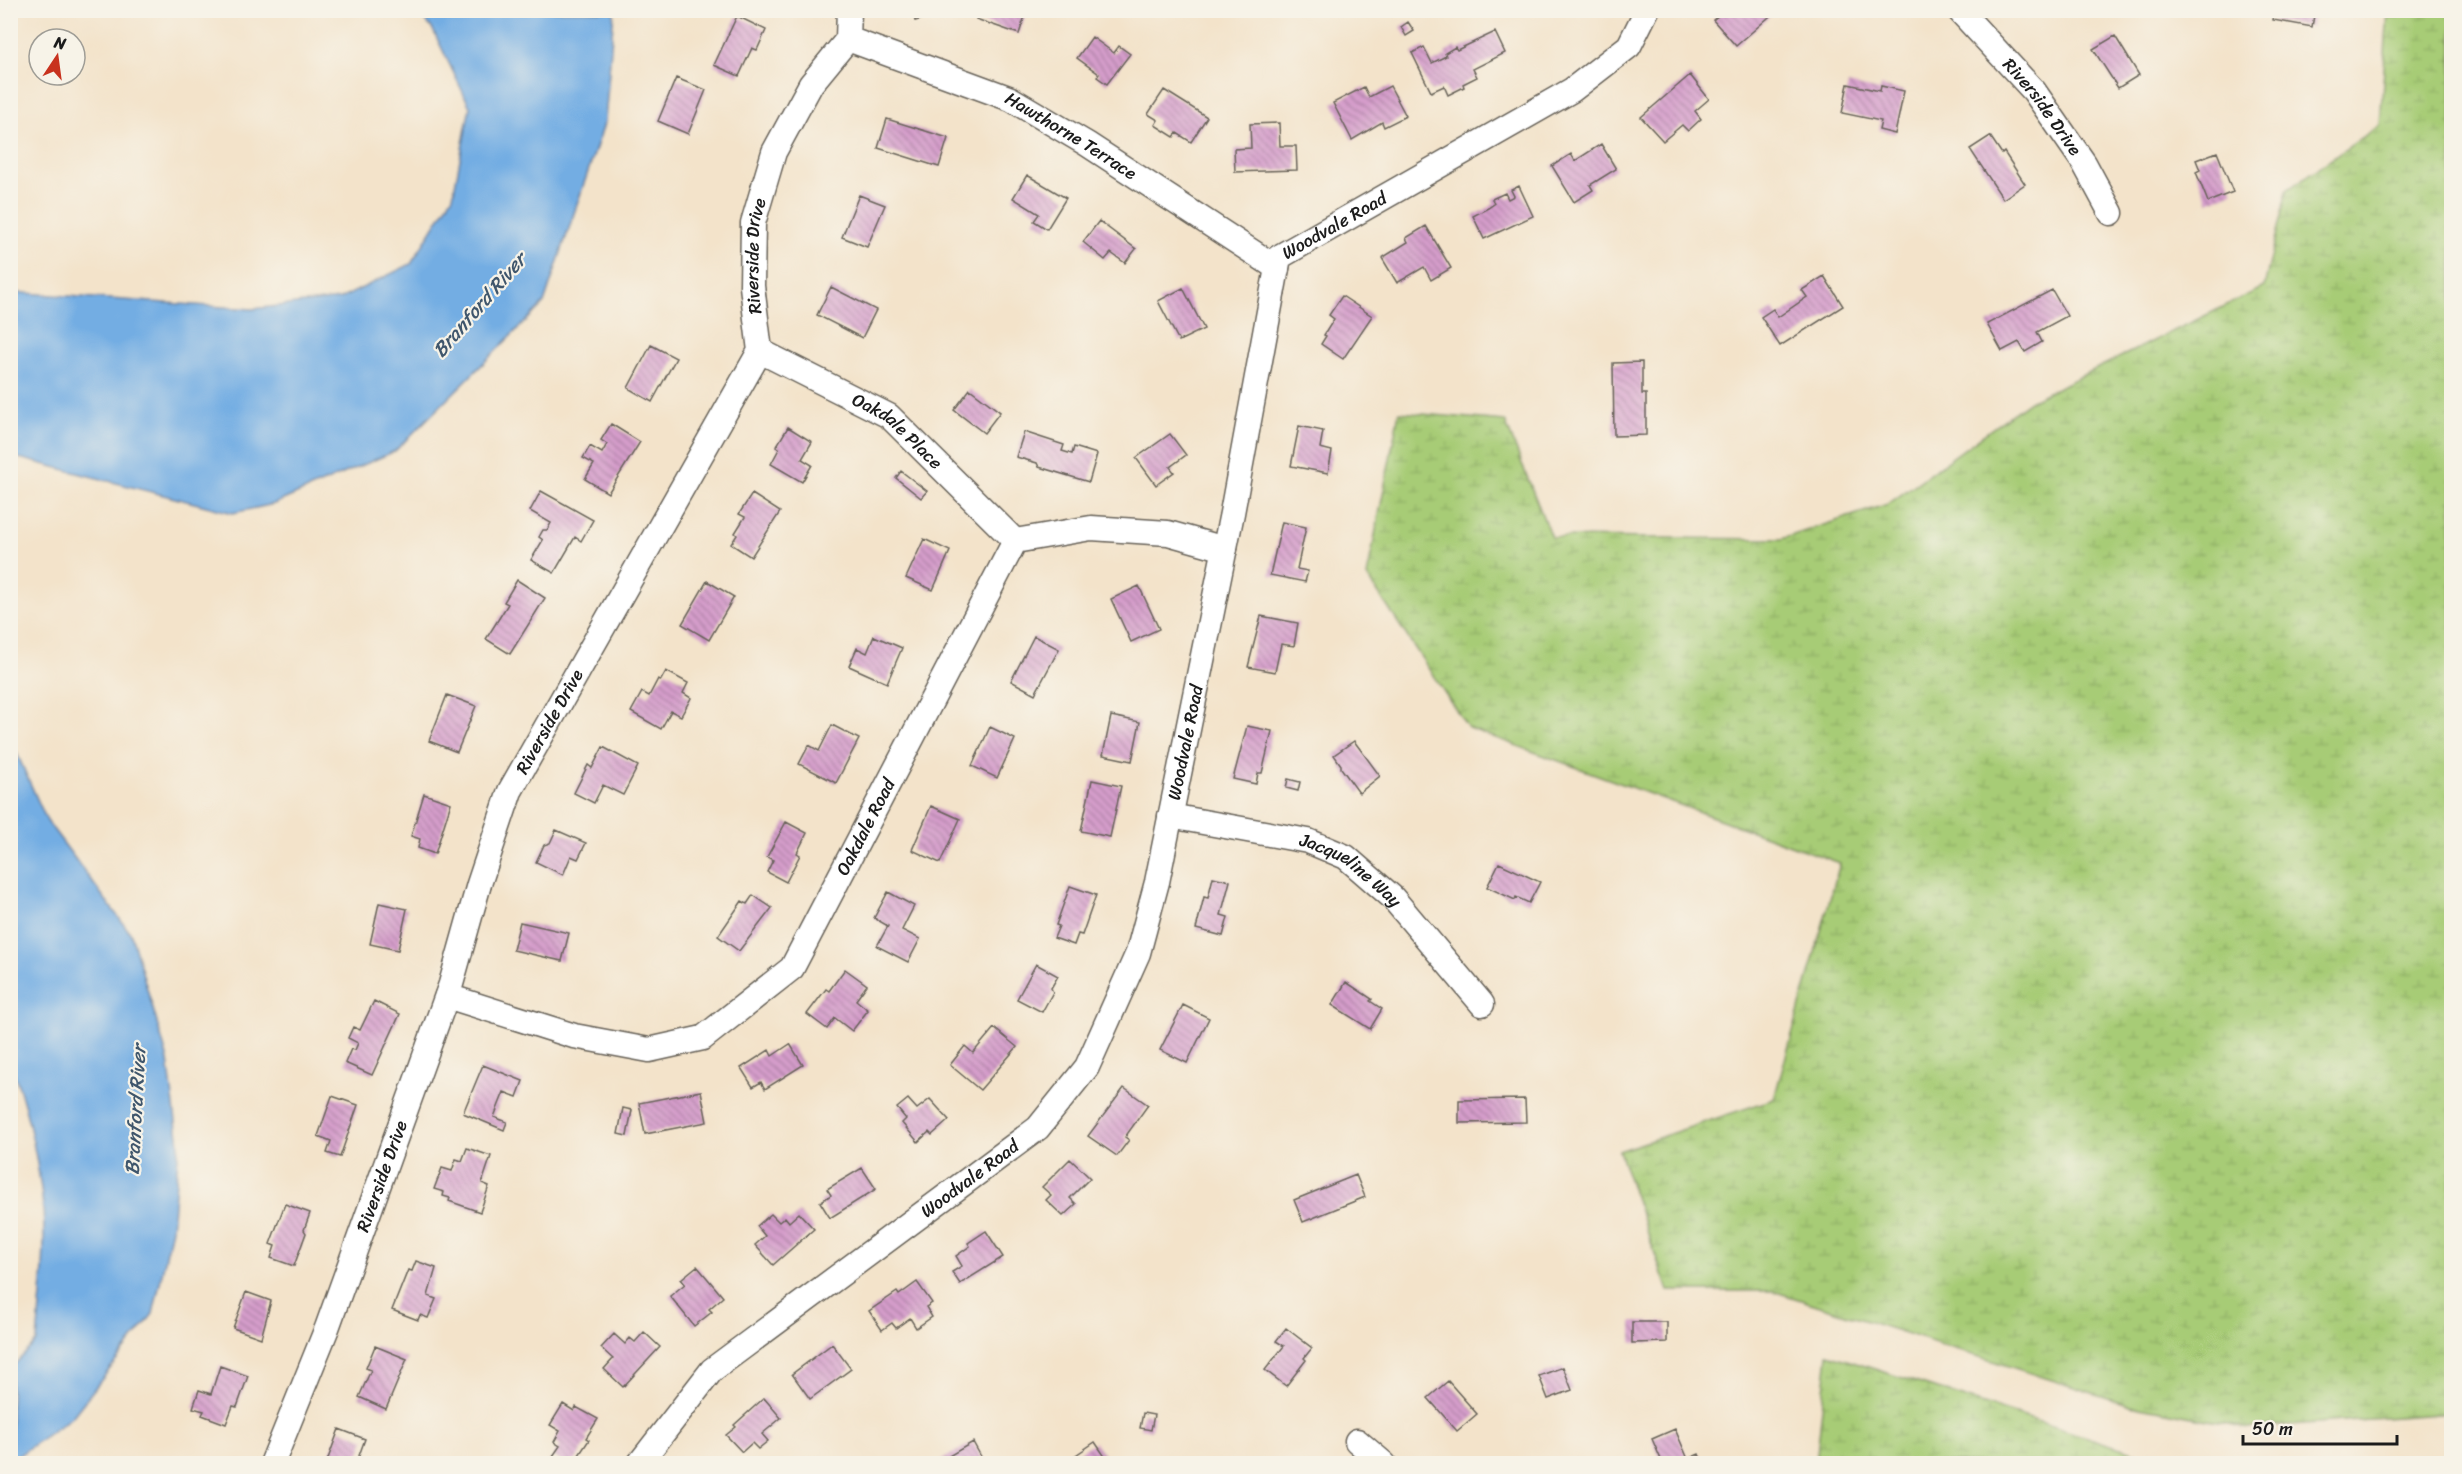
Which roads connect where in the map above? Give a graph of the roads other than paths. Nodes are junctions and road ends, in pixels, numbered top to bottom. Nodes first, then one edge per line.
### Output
1 (849, 10) edge
2 (1647, 10) edge
3 (1959, 10) edge
4 (848, 39) junction
5 (2111, 213) dead end
6 (1276, 268) junction
7 (760, 351) junction
8 (1015, 541) junction
9 (1225, 549) junction
10 (1170, 816) junction
11 (447, 996) junction
12 (1482, 1004) dead end
13 (1357, 1441) dead end
14 (272, 1464) edge
15 (639, 1464) edge
16 (1384, 1464) edge

1 - 4 street
2 - 6 street, Woodvale Road
3 - 5 street, Riverside Drive
4 - 6 street, Hawthorne Terrace
4 - 7 street, Riverside Drive
6 - 9 street, Woodvale Road
7 - 8 street, Oakdale Place
7 - 11 street, Riverside Drive
8 - 9 street
8 - 11 street, Oakdale Road
9 - 10 street, Woodvale Road
10 - 12 street, Jacqueline Way
10 - 15 street, Woodvale Road
11 - 14 street, Riverside Drive
13 - 16 street

